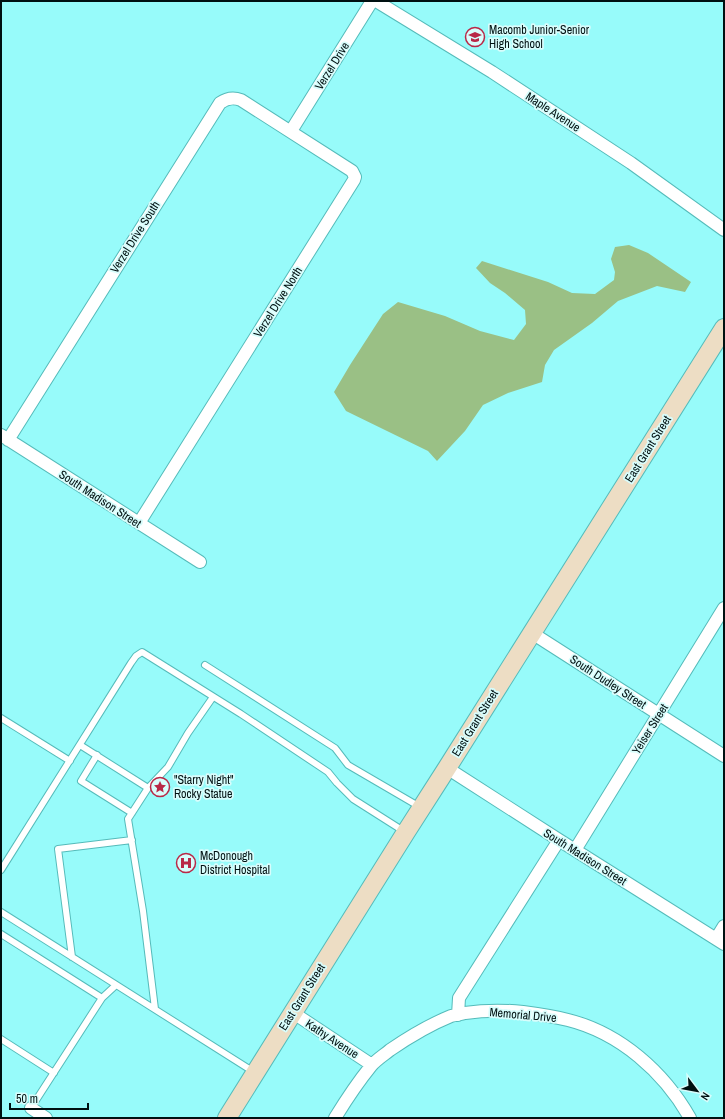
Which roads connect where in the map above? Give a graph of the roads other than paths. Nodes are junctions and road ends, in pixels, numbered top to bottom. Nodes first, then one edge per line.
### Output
1 (372, 1) edge
2 (376, 1) edge
3 (291, 131) junction
4 (724, 230) edge
5 (724, 328) edge
6 (5, 438) edge
7 (139, 523) junction
8 (200, 562) dead end
9 (724, 608) edge
10 (532, 633) junction
11 (204, 665) dead end
12 (213, 697) junction
13 (659, 715) junction
14 (1, 718) edge
15 (80, 744) junction
16 (97, 755) junction
17 (724, 756) edge
18 (70, 761) junction
19 (447, 768) junction
20 (148, 788) junction
21 (421, 808) junction
22 (132, 814) junction
23 (406, 832) junction
24 (132, 840) junction
25 (558, 840) junction
26 (575, 850) junction
27 (1, 870) edge
28 (1, 912) edge
29 (724, 926) edge
30 (1, 934) edge
31 (720, 942) edge
32 (72, 957) junction
33 (116, 985) junction
34 (102, 998) junction
35 (154, 1009) junction
36 (292, 1012) junction
37 (458, 1015) junction
38 (1, 1039) edge
39 (372, 1065) junction
40 (54, 1073) junction
41 (255, 1073) junction
42 (31, 1108) joint
43 (46, 1118) edge
44 (227, 1118) edge
45 (335, 1118) edge
46 (690, 1118) edge

1 - 3 street, Verzel Drive
2 - 4 street, Maple Avenue
3 - 6 street, Verzel Drive South
3 - 7 street, Verzel Drive North
5 - 10 main road, East Grant Street
6 - 7 street, South Madison Street
7 - 8 street, South Madison Street
9 - 13 street, Yeiser Street
10 - 13 street, South Dudley Street
10 - 19 main road, East Grant Street
11 - 21 lane
12 - 15 lane
12 - 20 lane
12 - 23 lane
13 - 17 street, South Dudley Street
13 - 26 street, Yeiser Street
14 - 18 lane
15 - 16 lane
15 - 18 lane
16 - 20 lane
16 - 22 lane
18 - 27 lane
19 - 21 main road, East Grant Street
19 - 25 street, South Madison Street
20 - 22 lane
21 - 23 main road, East Grant Street
22 - 24 lane
23 - 36 main road, East Grant Street
24 - 32 lane
24 - 35 lane
25 - 26 street, South Madison Street
25 - 37 street
26 - 31 street, South Madison Street
28 - 32 lane
29 - 31 street
30 - 34 lane
32 - 33 lane
33 - 34 lane
33 - 35 lane
34 - 40 lane
35 - 41 lane
36 - 39 street, Kathy Avenue
36 - 41 main road, East Grant Street
37 - 39 street, Memorial Drive
37 - 46 street, Memorial Drive
38 - 40 lane
39 - 45 street, Memorial Drive
40 - 42 lane
41 - 44 main road, East Grant Street
42 - 43 street

